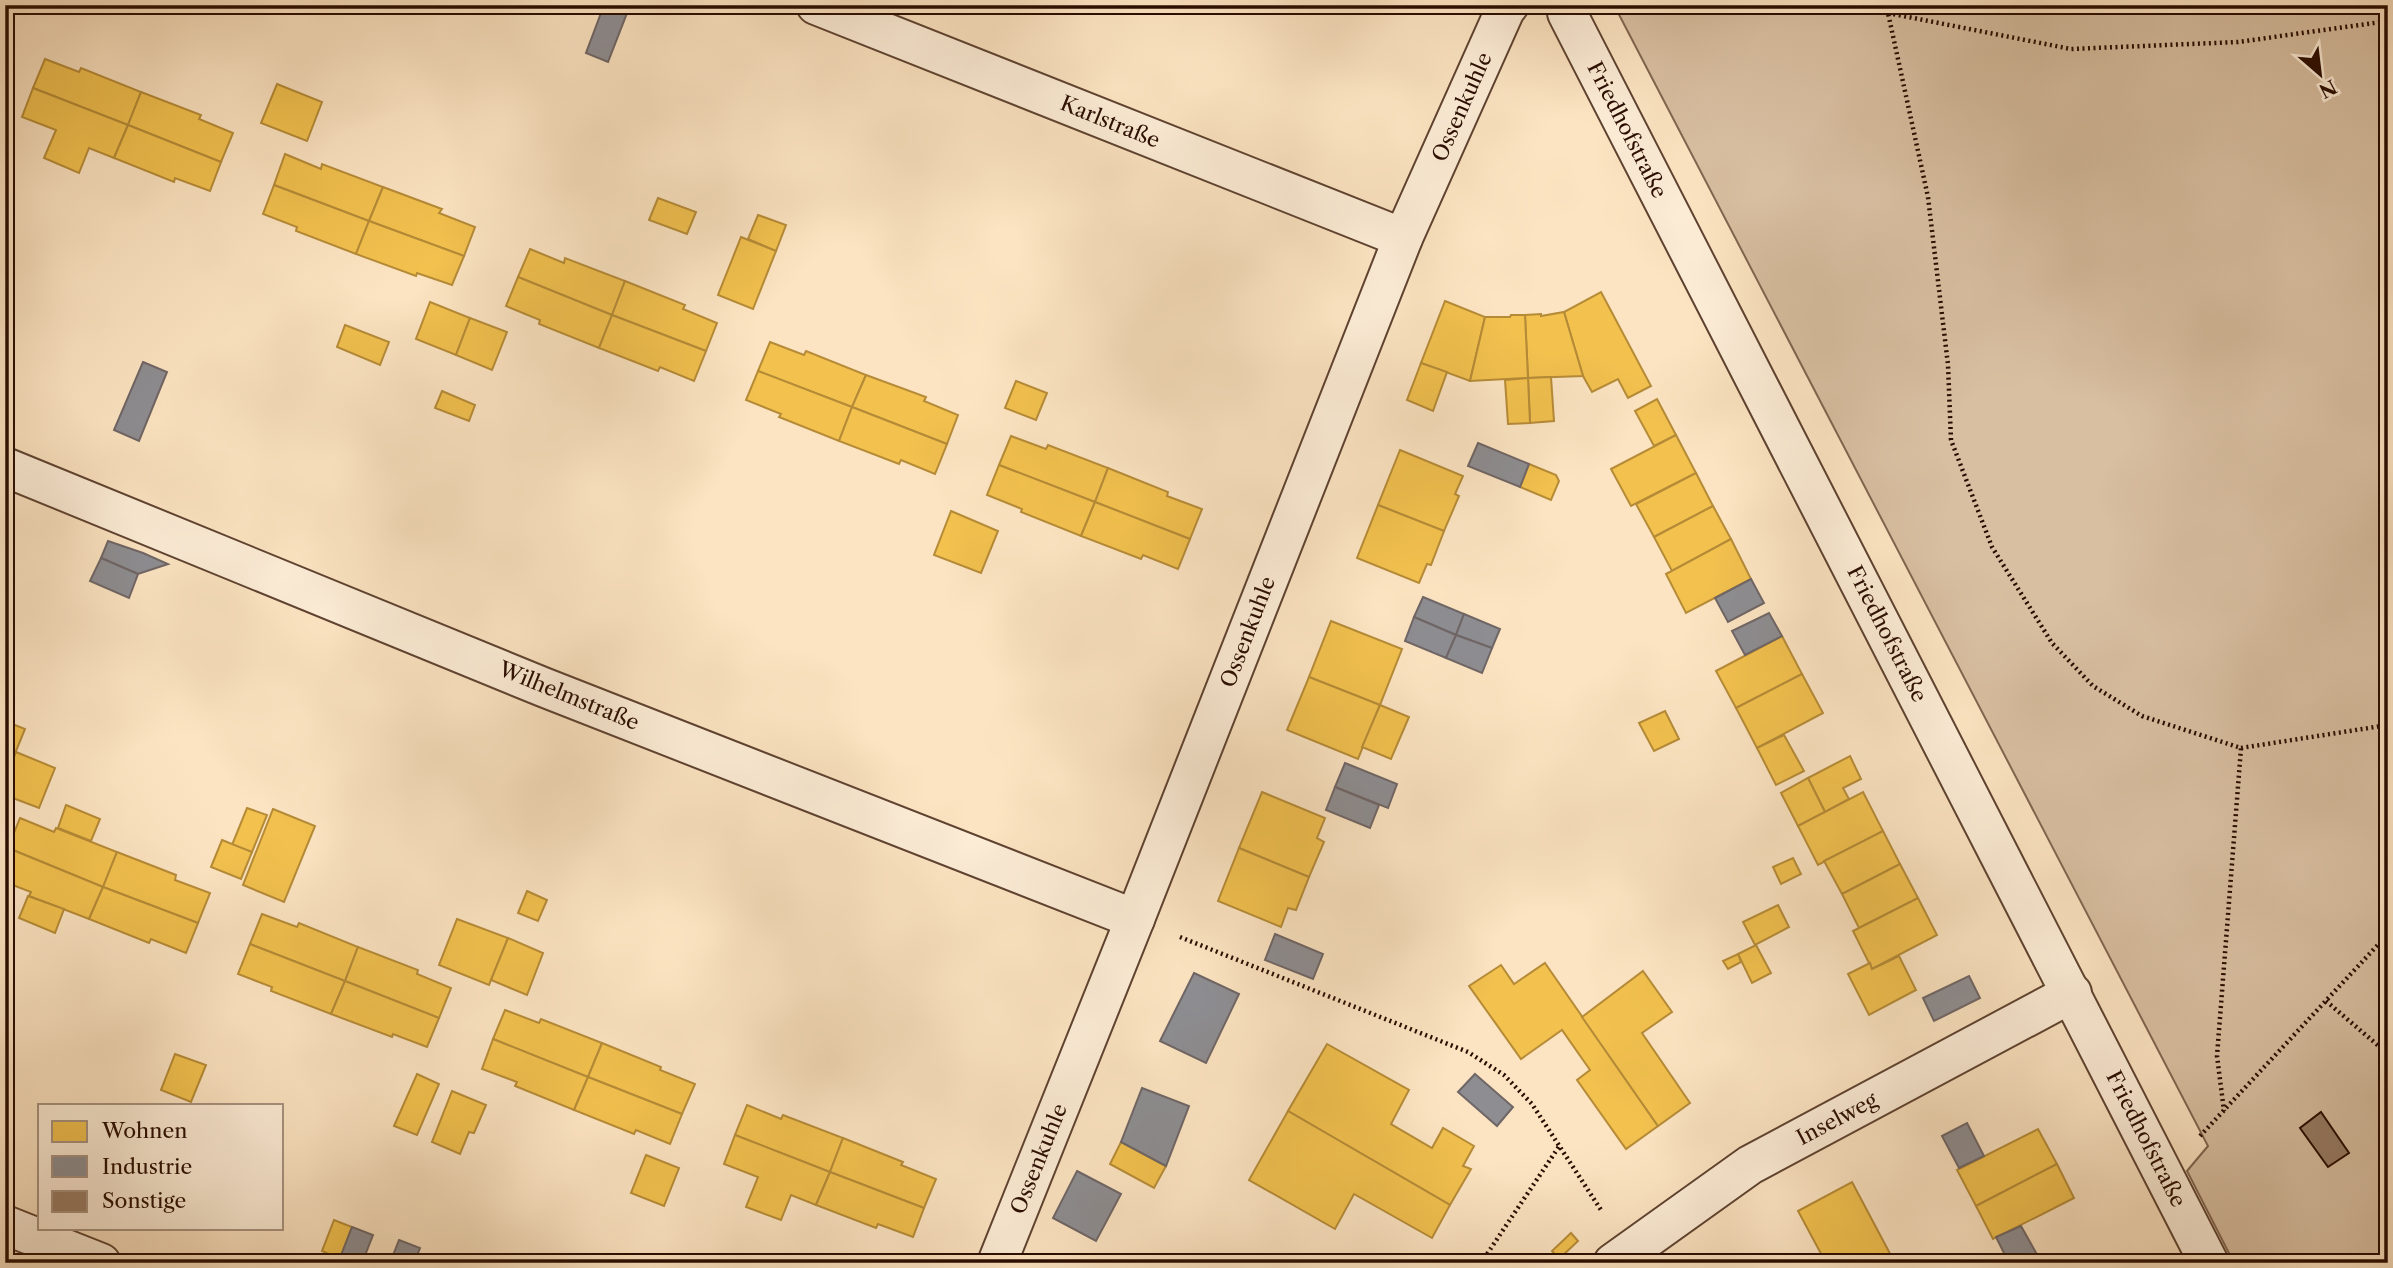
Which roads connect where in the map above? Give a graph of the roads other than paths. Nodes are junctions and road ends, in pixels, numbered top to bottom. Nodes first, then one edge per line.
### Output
1 (816, 5) edge
2 (1510, 5) edge
3 (1566, 5) edge
4 (1403, 238) junction
5 (5, 467) edge
6 (1135, 919) junction
7 (2072, 993) junction
8 (5, 1225) edge
9 (1620, 1257) edge
10 (101, 1263) edge
11 (997, 1263) edge
12 (2209, 1263) edge

1 - 4 street, Karlstraße
2 - 4 street, Ossenkuhle
3 - 7 street, Friedhofstraße
4 - 6 street, Ossenkuhle
5 - 6 street, Wilhelmstraße
6 - 11 street, Ossenkuhle
7 - 9 street, Inselweg
7 - 12 street, Friedhofstraße
8 - 10 street

